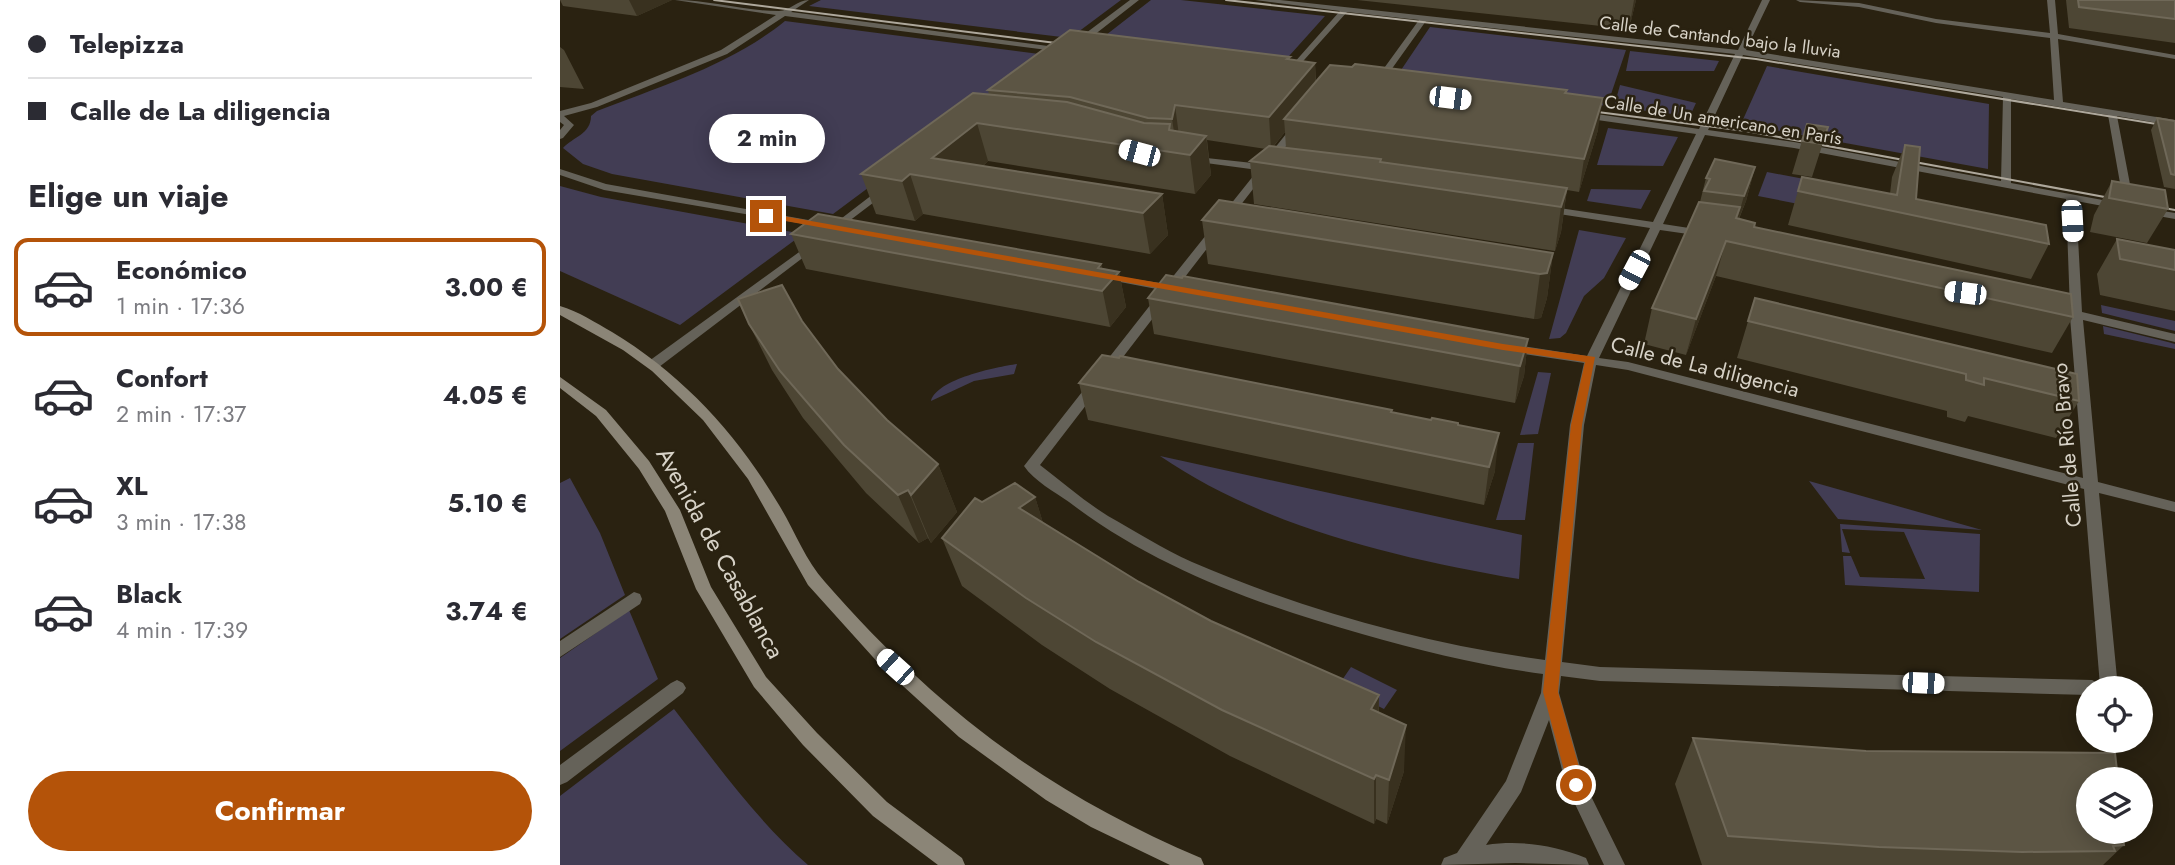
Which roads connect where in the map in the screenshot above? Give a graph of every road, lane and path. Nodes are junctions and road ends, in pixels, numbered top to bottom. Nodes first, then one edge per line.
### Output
1 (679, 0) edge
2 (804, 0) edge
3 (1135, 0) edge
4 (1259, 0) edge
5 (1766, 0) edge
6 (1800, 0) edge
7 (2051, 0) edge
8 (1391, 6) dead end
9 (1345, 9) junction
10 (1385, 13) junction
11 (780, 14) junction
12 (1424, 18) junction
13 (2054, 36) junction
14 (1069, 51) junction
15 (1741, 52) junction
16 (1088, 53) edge
17 (2175, 58) edge
18 (1053, 63) edge
19 (1284, 79) edge
20 (1387, 90) edge
21 (2007, 96) junction
22 (2059, 103) junction
23 (2112, 112) junction
24 (1576, 114) edge
25 (1306, 115) edge
26 (560, 116) edge
27 (2175, 123) edge
28 (1703, 132) junction
29 (560, 135) edge
30 (1180, 158) edge
31 (1263, 167) junction
32 (1284, 170) edge
33 (560, 172) edge
34 (897, 181) edge
35 (2006, 186) junction
36 (2071, 198) junction
37 (1535, 207) edge
38 (2130, 208) junction
39 (2175, 216) edge
40 (1658, 226) junction
41 (835, 228) junction
42 (856, 232) edge
43 (1713, 235) edge
44 (1087, 273) edge
45 (1168, 288) junction
46 (1187, 291) edge
47 (2044, 307) edge
48 (560, 310) edge
49 (2076, 314) junction
50 (2175, 338) edge
51 (1503, 347) edge
52 (1591, 360) junction
53 (654, 364) junction
54 (560, 381) edge
55 (2092, 485) junction
56 (2175, 507) edge
57 (634, 599) dead end
58 (560, 650) edge
59 (1552, 670) junction
60 (2108, 676) edge
61 (677, 688) dead end
62 (2076, 688) edge
63 (1550, 692) junction
64 (560, 776) edge
65 (1458, 862) edge
66 (955, 865) edge
67 (1194, 865) edge
68 (1579, 865) edge
69 (1615, 865) edge

1 - 11 street
2 - 11 street
3 - 14 street
4 - 9 street, Calle de Cantando bajo la lluvia
5 - 15 street
6 - 13 street
7 - 13 street
8 - 10 street
9 - 10 street, Calle de Cantando bajo la lluvia
9 - 19 street
10 - 12 street, Calle de Cantando bajo la lluvia
11 - 14 street
11 - 26 street
12 - 15 street, Calle de Cantando bajo la lluvia
12 - 20 street
13 - 17 street
13 - 22 street
14 - 16 street
14 - 18 street
15 - 21 street, Calle de Cantando bajo la lluvia
15 - 28 street
21 - 22 street, Calle de Cantando bajo la lluvia
21 - 35 street
22 - 23 street, Calle de Cantando bajo la lluvia
23 - 27 street, Calle de Cantando bajo la lluvia
23 - 38 street
24 - 28 street, Calle de Un americano en París
25 - 31 street
26 - 29 street
28 - 35 street, Calle de Un americano en París
28 - 40 street
30 - 31 street
31 - 32 street
31 - 45 street
33 - 41 street
34 - 41 street
35 - 36 street, Calle de Un americano en París
36 - 38 street, Calle de Un americano en París
36 - 49 street, Calle de Río Bravo
37 - 40 street
38 - 39 street, Calle de Un americano en París
40 - 43 street
40 - 52 street
41 - 42 street
41 - 53 street
44 - 45 street
45 - 46 street
45 - 59 street
47 - 49 street
48 - 53 main road
49 - 50 street
49 - 55 street, Calle de Río Bravo
51 - 52 street, Calle de La diligencia
52 - 55 street, Calle de La diligencia
52 - 59 street
53 - 67 main road
54 - 66 main road, Avenida de Casablanca
55 - 56 street, Calle de La diligencia
55 - 60 street, Calle de Río Bravo
57 - 58 street
59 - 62 street
59 - 63 street
61 - 64 street
63 - 65 street
63 - 69 street
65 - 68 street

